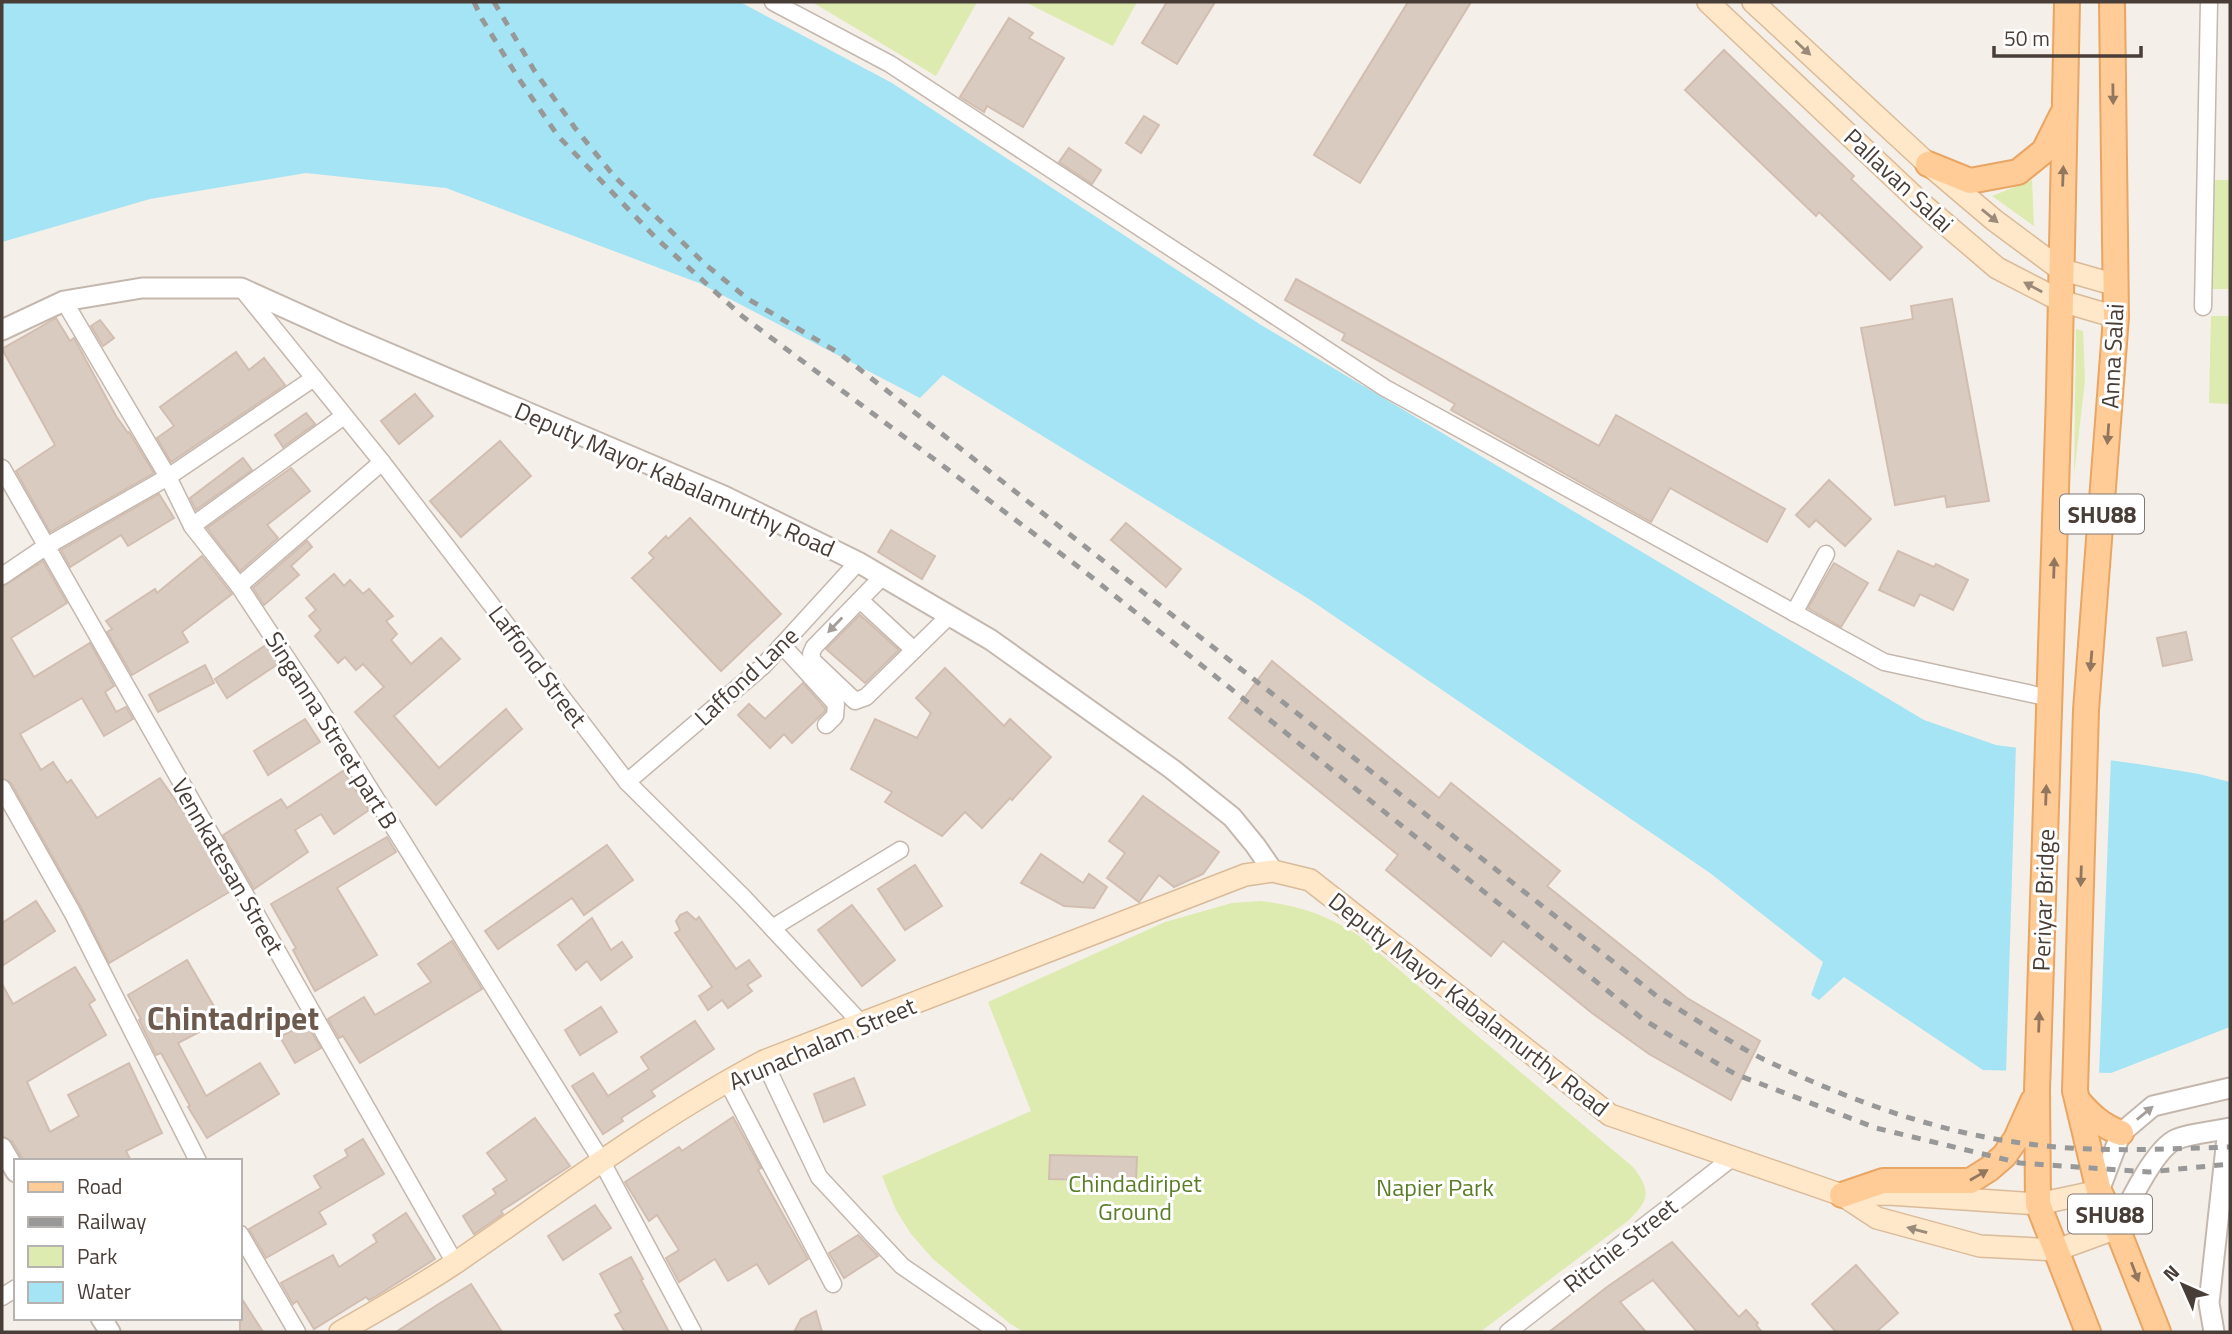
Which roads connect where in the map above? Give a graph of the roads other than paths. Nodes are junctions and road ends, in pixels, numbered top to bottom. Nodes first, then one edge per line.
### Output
1 (773, 2) edge
2 (1708, 2) edge
3 (1753, 2) edge
4 (2067, 2) edge
5 (2112, 2) edge
6 (2209, 2) edge
7 (2066, 107) junction
8 (1928, 164) junction
9 (2060, 269) junction
10 (2116, 285) junction
11 (241, 288) junction
12 (64, 301) junction
13 (2061, 301) junction
14 (2203, 307) dead end
15 (2116, 317) junction
16 (2, 330) edge
17 (314, 378) junction
18 (344, 416) junction
19 (382, 462) junction
20 (2, 468) edge
21 (168, 477) junction
22 (192, 526) junction
23 (45, 547) junction
24 (1826, 554) dead end
25 (858, 562) junction
26 (2, 576) edge
27 (883, 576) junction
28 (239, 586) junction
29 (860, 600) junction
30 (1794, 613) junction
31 (949, 616) junction
32 (782, 645) junction
33 (914, 650) junction
34 (2049, 704) junction
35 (2086, 710) joint
36 (826, 725) dead end
37 (627, 782) junction
38 (2, 788) edge
39 (900, 850) dead end
40 (1273, 871) junction
41 (1310, 880) joint
42 (772, 928) junction
43 (861, 1023) junction
44 (764, 1061) junction
45 (727, 1081) junction
46 (2230, 1088) edge
47 (2037, 1091) junction
48 (2076, 1096) junction
49 (2229, 1129) edge
50 (2121, 1133) junction
51 (2, 1148) edge
52 (1732, 1158) junction
53 (197, 1159) edge
54 (601, 1160) junction
55 (14, 1169) edge
56 (2099, 1191) junction
57 (1842, 1195) junction
58 (2038, 1204) junction
59 (2117, 1228) junction
60 (242, 1237) edge
61 (2057, 1250) junction
62 (455, 1263) junction
63 (833, 1284) dead end
64 (297, 1332) edge
65 (340, 1332) edge
66 (693, 1332) edge
67 (998, 1332) edge
68 (1508, 1332) edge
69 (2088, 1332) edge
70 (2158, 1332) edge
71 (2214, 1332) edge

1 - 30 street
13 -> 2 main road, Pallavan Salai
3 -> 8 main road, Pallavan Salai
4 - 7 main road, Anna Salai / SHU88
5 -> 10 main road, Anna Salai / SHU88
6 - 14 street
7 - 8 main road
9 -> 7 main road, Anna Salai / SHU88
8 -> 9 main road, Pallavan Salai
9 - 10 main road, Pallavan Salai
9 - 13 main road, Anna Salai / SHU88
10 - 15 main road, Anna Salai / SHU88
11 - 12 street, Deputy Mayor Kabalamurthy Road
11 - 17 street, Laffond Street
11 - 25 street, Deputy Mayor Kabalamurthy Road
12 - 16 street, Deputy Mayor Kabalamurthy Road
12 - 21 street, Singanna Street part B
13 - 15 main road, Pallavan Salai
34 -> 13 main road, Anna Salai / SHU88
15 -> 35 main road, Anna Salai / SHU88
17 - 18 street, Laffond Street
17 - 21 street
18 - 19 street, Laffond Street
18 - 22 street
19 - 28 street
19 - 37 street, Laffond Street
20 - 23 street, Vennkatesan Street
21 - 22 street, Singanna Street part B
21 - 23 street
22 - 28 street, Singanna Street part B
23 - 26 street
23 - 62 street, Vennkatesan Street
24 - 30 street
25 - 27 street, Deputy Mayor Kabalamurthy Road
25 - 32 street, Laffond Lane
27 - 29 street
27 - 31 street, Deputy Mayor Kabalamurthy Road
28 - 54 street, Singanna Street part B
29 - 33 street
29 -> 33 street
30 - 34 street
31 - 33 street
31 - 40 street, Deputy Mayor Kabalamurthy Road
32 - 36 street
32 - 37 street, Laffond Lane
47 -> 34 main road, Periyar Bridge / SHU88
35 -> 48 main road, Periyar Bridge / SHU88
37 - 42 street, Laffond Street
38 - 53 street
39 - 42 street
40 - 41 main road, Arunachalam Street
40 - 43 main road, Arunachalam Street
41 - 52 main road, Deputy Mayor Kabalamurthy Road
42 - 43 street, Laffond Street
43 - 44 main road, Arunachalam Street
44 - 45 main road, Arunachalam Street
44 - 67 street
45 - 54 main road, Arunachalam Street
45 - 63 street
50 -> 46 street
57 -> 47 main road
47 - 58 main road, SHU88
48 - 50 main road
48 - 56 main road, SHU88
49 - 59 street
49 - 71 street
50 - 56 street
51 - 55 street
52 - 57 main road, Deputy Mayor Kabalamurthy Road
52 - 68 street, Ritchie Street
54 - 62 main road, Arunachalam Street
54 - 66 street, Singanna Street part B
56 - 58 main road, Deputy Mayor Kabalamurthy Road
56 - 59 main road, SHU88
57 - 58 main road, Deputy Mayor Kabalamurthy Road
61 -> 57 main road
58 - 61 main road, SHU88
59 - 61 main road
59 -> 70 main road, SHU88
60 - 64 street
61 - 69 main road, SHU88
62 - 65 main road, Arunachalam Street

